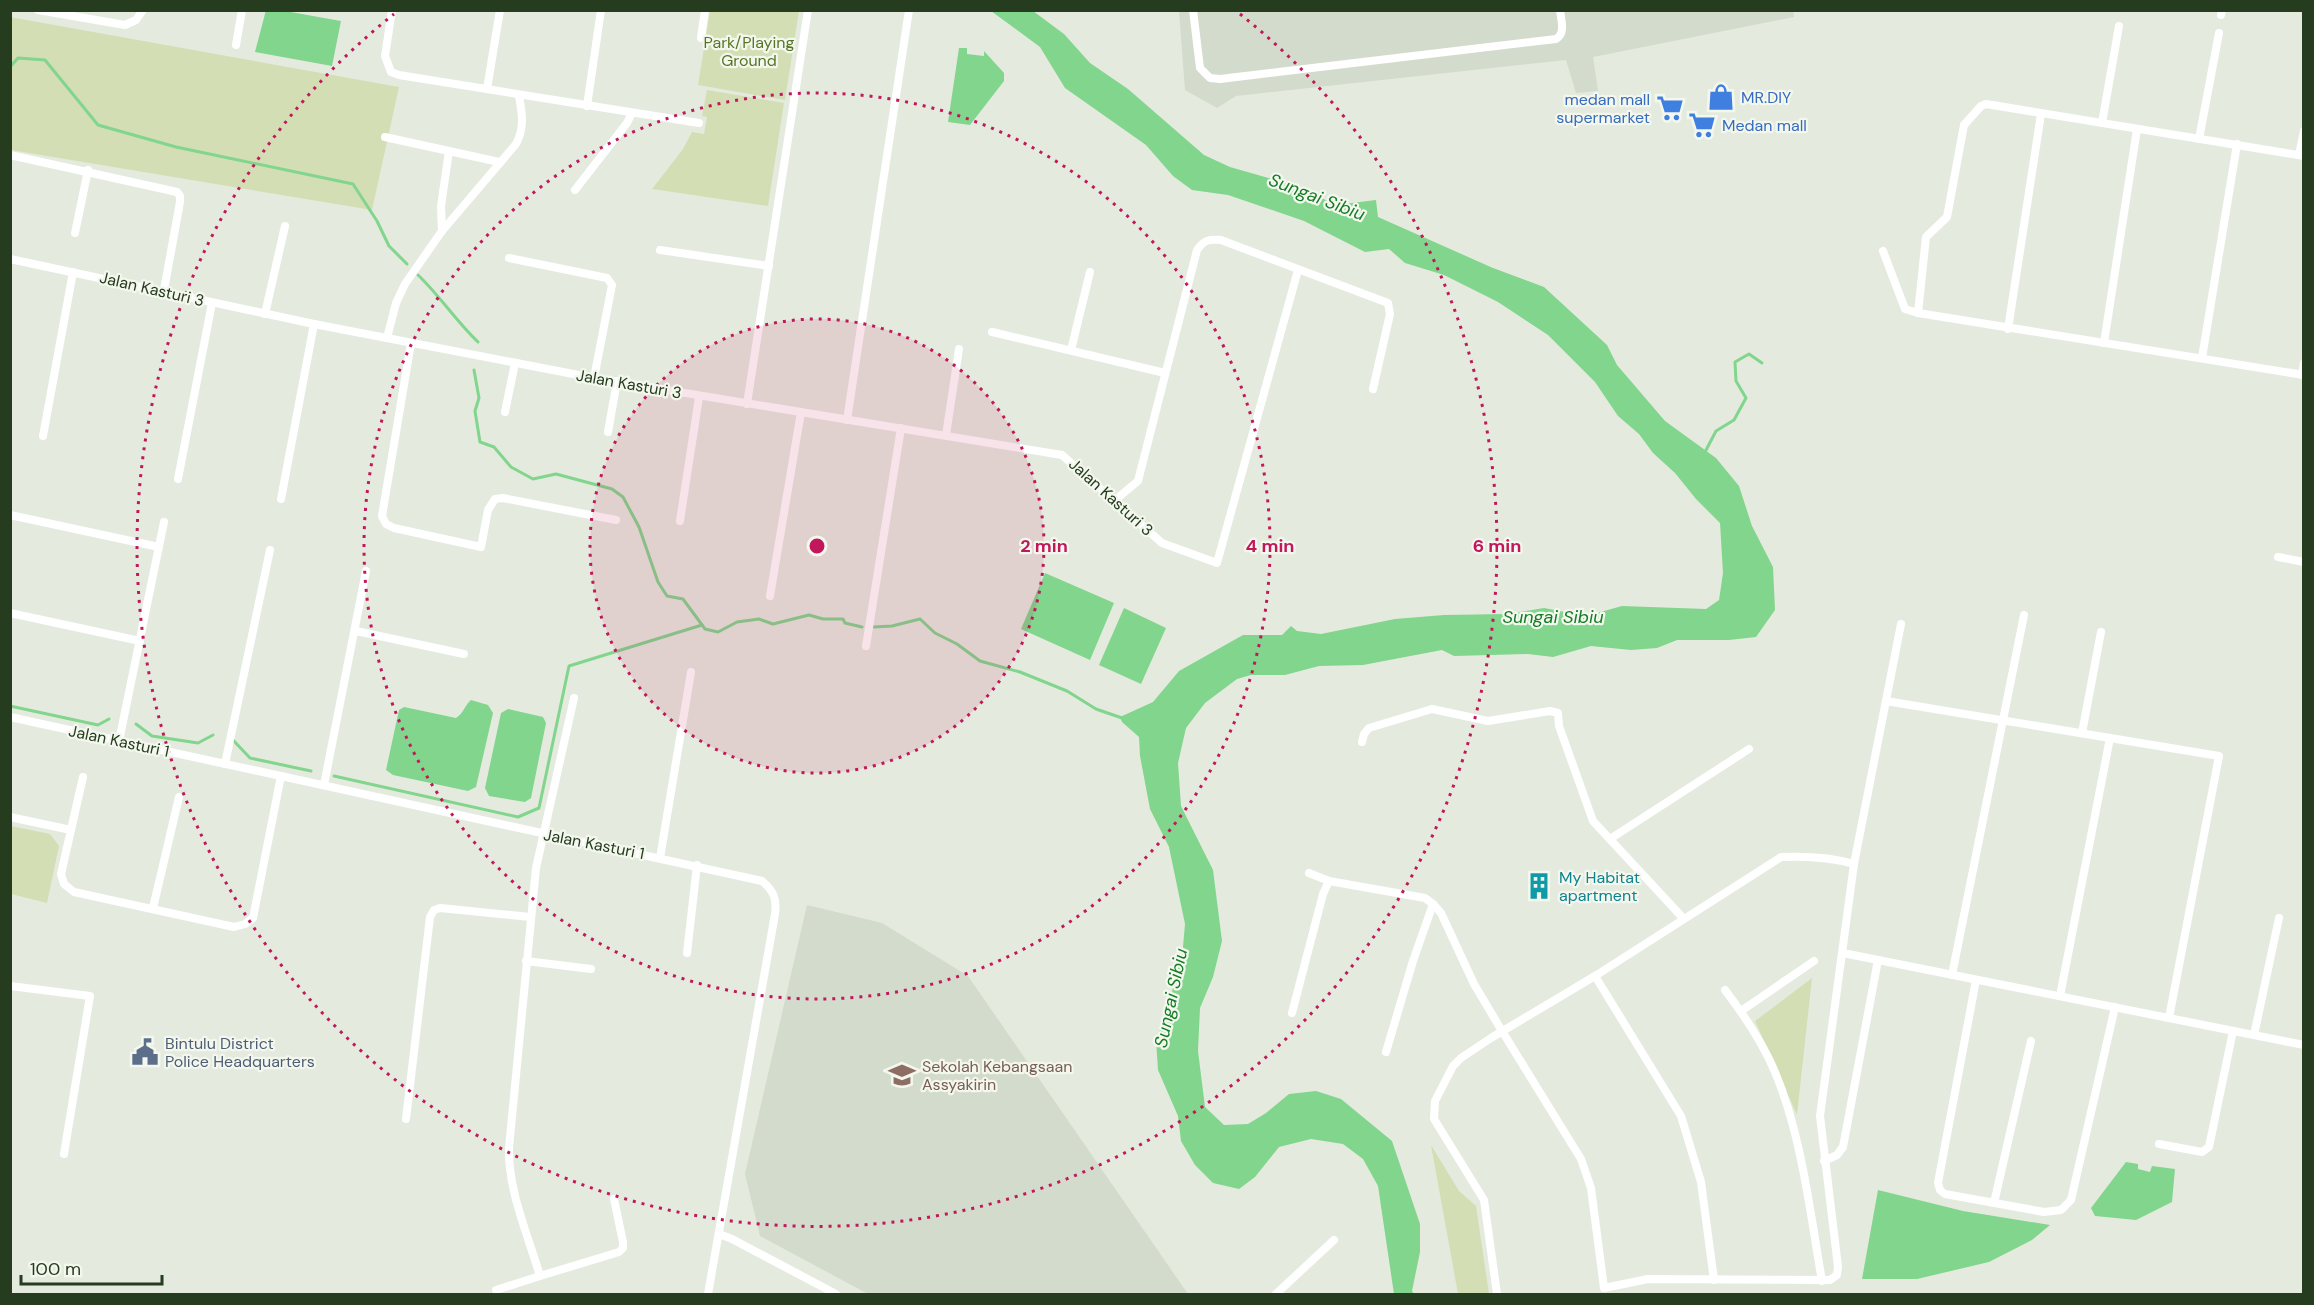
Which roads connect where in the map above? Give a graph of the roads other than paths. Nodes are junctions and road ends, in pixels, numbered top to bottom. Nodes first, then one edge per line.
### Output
1 (38, 10) edge
2 (143, 10) edge
3 (242, 10) edge
4 (392, 10) edge
5 (500, 10) edge
6 (601, 10) edge
7 (705, 10) edge
8 (808, 10) edge
9 (909, 10) edge
10 (1193, 10) edge
11 (1560, 10) edge
12 (2119, 26) dead end
13 (2219, 33) dead end
14 (701, 38) dead end
15 (236, 45) dead end
16 (487, 89) junction
17 (519, 96) junction
18 (586, 106) junction
19 (632, 113) junction
20 (2041, 114) junction
21 (699, 123) dead end
22 (2102, 123) junction
23 (2137, 129) junction
24 (2304, 131) edge
25 (386, 137) dead end
26 (2199, 139) junction
27 (2237, 144) junction
28 (449, 151) junction
29 (10, 155) edge
30 (2301, 155) edge
31 (499, 162) junction
32 (87, 170) junction
33 (575, 190) dead end
34 (285, 226) dead end
35 (442, 231) junction
36 (75, 233) dead end
37 (660, 250) dead end
38 (1883, 251) dead end
39 (509, 258) dead end
40 (10, 259) edge
41 (769, 266) junction
42 (1298, 270) junction
43 (73, 272) junction
44 (1090, 272) dead end
45 (164, 290) junction
46 (212, 303) junction
47 (1918, 313) junction
48 (265, 314) junction
49 (314, 324) junction
50 (2008, 329) junction
51 (992, 332) dead end
52 (387, 338) junction
53 (411, 343) junction
54 (2104, 343) junction
55 (959, 349) dead end
56 (1071, 350) junction
57 (2202, 358) junction
58 (515, 363) junction
59 (2304, 363) edge
60 (1165, 373) junction
61 (2303, 375) edge
62 (594, 378) junction
63 (617, 381) junction
64 (1373, 390) dead end
65 (699, 397) junction
66 (747, 404) junction
67 (505, 412) dead end
68 (801, 412) junction
69 (847, 420) junction
70 (901, 428) junction
71 (608, 432) dead end
72 (946, 435) junction
73 (43, 436) dead end
74 (178, 479) dead end
75 (281, 499) dead end
76 (1114, 501) junction
77 (10, 515) edge
78 (616, 520) dead end
79 (680, 521) dead end
80 (164, 522) dead end
81 (159, 547) junction
82 (270, 550) dead end
83 (2278, 557) dead end
84 (2304, 562) edge
85 (366, 571) dead end
86 (770, 596) dead end
87 (10, 613) edge
88 (2024, 615) dead end
89 (1901, 624) dead end
90 (356, 632) junction
91 (2101, 632) dead end
92 (140, 641) junction
93 (866, 646) dead end
94 (464, 654) dead end
95 (692, 672) dead end
96 (574, 698) dead end
97 (1886, 701) junction
98 (10, 717) edge
99 (2003, 720) junction
100 (2082, 733) junction
101 (2109, 738) junction
102 (120, 741) junction
103 (1362, 742) dead end
104 (1749, 749) dead end
105 (225, 764) junction
106 (281, 776) junction
107 (83, 777) dead end
108 (324, 785) junction
109 (179, 797) dead end
110 (10, 817) edge
111 (71, 830) junction
112 (544, 834) junction
113 (1610, 839) junction
114 (660, 858) junction
115 (1854, 864) junction
116 (697, 865) junction
117 (1308, 873) dead end
118 (1329, 881) junction
119 (1433, 904) junction
120 (153, 908) junction
121 (530, 917) junction
122 (1683, 918) junction
123 (2279, 918) dead end
124 (687, 953) dead end
125 (1843, 953) junction
126 (1878, 960) junction
127 (526, 961) junction
128 (1814, 962) dead end
129 (591, 969) dead end
130 (1952, 975) junction
131 (1595, 976) junction
132 (1976, 980) junction
133 (10, 986) edge
134 (1725, 990) dead end
135 (2060, 996) junction
136 (2115, 1007) junction
137 (1741, 1011) junction
138 (1292, 1013) dead end
139 (2169, 1018) junction
140 (1502, 1031) junction
141 (2233, 1031) junction
142 (2254, 1035) junction
143 (2031, 1041) dead end
144 (2304, 1045) edge
145 (1386, 1052) dead end
146 (406, 1119) dead end
147 (2159, 1144) dead end
148 (64, 1154) dead end
149 (1824, 1161) junction
150 (614, 1199) dead end
151 (1994, 1203) junction
152 (719, 1234) junction
153 (1334, 1240) dead end
154 (540, 1276) junction
155 (1714, 1280) junction
156 (1822, 1281) junction
157 (496, 1290) dead end
158 (1605, 1291) edge
159 (708, 1294) edge
160 (836, 1294) edge
161 (1276, 1294) edge
162 (1497, 1294) edge

1 - 2 street
3 - 15 street
4 - 16 street
5 - 16 street
6 - 18 street
7 - 14 street
8 - 41 street
9 - 69 street
10 - 11 street
12 - 22 street
13 - 26 street
16 - 17 street
17 - 18 street
17 - 31 street
18 - 19 street
19 - 21 street
19 - 33 street
20 - 22 street
20 - 47 street
20 - 50 street
22 - 23 street
23 - 26 street
23 - 54 street
24 - 30 street
25 - 28 street
26 - 27 street
27 - 30 street
27 - 57 street
28 - 31 street
28 - 35 street
29 - 32 street
31 - 35 street
32 - 36 street
32 - 45 street
34 - 48 street
35 - 52 street
37 - 41 street
38 - 47 street
39 - 62 street
40 - 43 street, Jalan Kasturi 3
41 - 66 street
42 - 60 street
42 - 64 street
42 - 76 street, Jalan Kasturi 3
43 - 45 street, Jalan Kasturi 3
43 - 73 street
44 - 56 street
45 - 46 street, Jalan Kasturi 3
46 - 48 street, Jalan Kasturi 3
46 - 74 street
47 - 50 street
48 - 49 street, Jalan Kasturi 3
49 - 52 street, Jalan Kasturi 3
49 - 75 street
50 - 54 street
51 - 56 street
52 - 53 street, Jalan Kasturi 3
53 - 58 street, Jalan Kasturi 3
53 - 78 street
54 - 57 street
55 - 72 street
56 - 60 street
57 - 61 street
58 - 62 street, Jalan Kasturi 3
58 - 67 street
59 - 61 street
60 - 76 street
62 - 63 street, Jalan Kasturi 3
63 - 65 street, Jalan Kasturi 3
63 - 71 street
65 - 66 street, Jalan Kasturi 3
65 - 79 street
66 - 68 street, Jalan Kasturi 3
68 - 69 street, Jalan Kasturi 3
68 - 86 street
69 - 70 street, Jalan Kasturi 3
70 - 72 street, Jalan Kasturi 3
70 - 93 street
72 - 76 street, Jalan Kasturi 3
77 - 81 street
80 - 81 street
81 - 92 street
82 - 105 street
83 - 84 street
85 - 90 street
87 - 92 street
88 - 99 street
89 - 97 street
90 - 94 street
90 - 108 street
91 - 100 street
92 - 102 street
95 - 114 street
96 - 112 street
97 - 99 street
97 - 115 street
98 - 102 street, Jalan Kasturi 1
99 - 100 street
99 - 130 street
100 - 101 street
101 - 135 street
101 - 139 street
102 - 105 street, Jalan Kasturi 1
103 - 113 street
104 - 113 street
105 - 106 street, Jalan Kasturi 1
106 - 108 street, Jalan Kasturi 1
106 - 120 street
107 - 111 street
108 - 112 street, Jalan Kasturi 1
109 - 120 street
110 - 111 street
111 - 120 street
112 - 114 street, Jalan Kasturi 1
112 - 121 street
113 - 122 street
114 - 116 street, Jalan Kasturi 1
115 - 122 street
115 - 125 street
116 - 124 street
116 - 152 street, Jalan Kasturi 1
117 - 118 street
118 - 119 street
118 - 138 street
119 - 140 street
119 - 145 street
121 - 127 street
121 - 146 street
122 - 131 street
123 - 142 street
125 - 126 street
125 - 149 street
126 - 130 street
126 - 149 street
127 - 129 street
127 - 154 street
128 - 137 street
130 - 132 street
131 - 140 street
131 - 155 street
132 - 135 street
132 - 151 street
133 - 148 street
134 - 137 street
135 - 136 street
136 - 139 street
136 - 151 street
137 - 156 street
139 - 141 street
140 - 158 street
140 - 162 street
141 - 142 street
141 - 147 street
142 - 144 street
143 - 151 street
149 - 156 street
150 - 154 street
152 - 159 street, Jalan Kasturi 1
152 - 160 street
153 - 161 street
154 - 157 street
155 - 156 street
155 - 158 street

